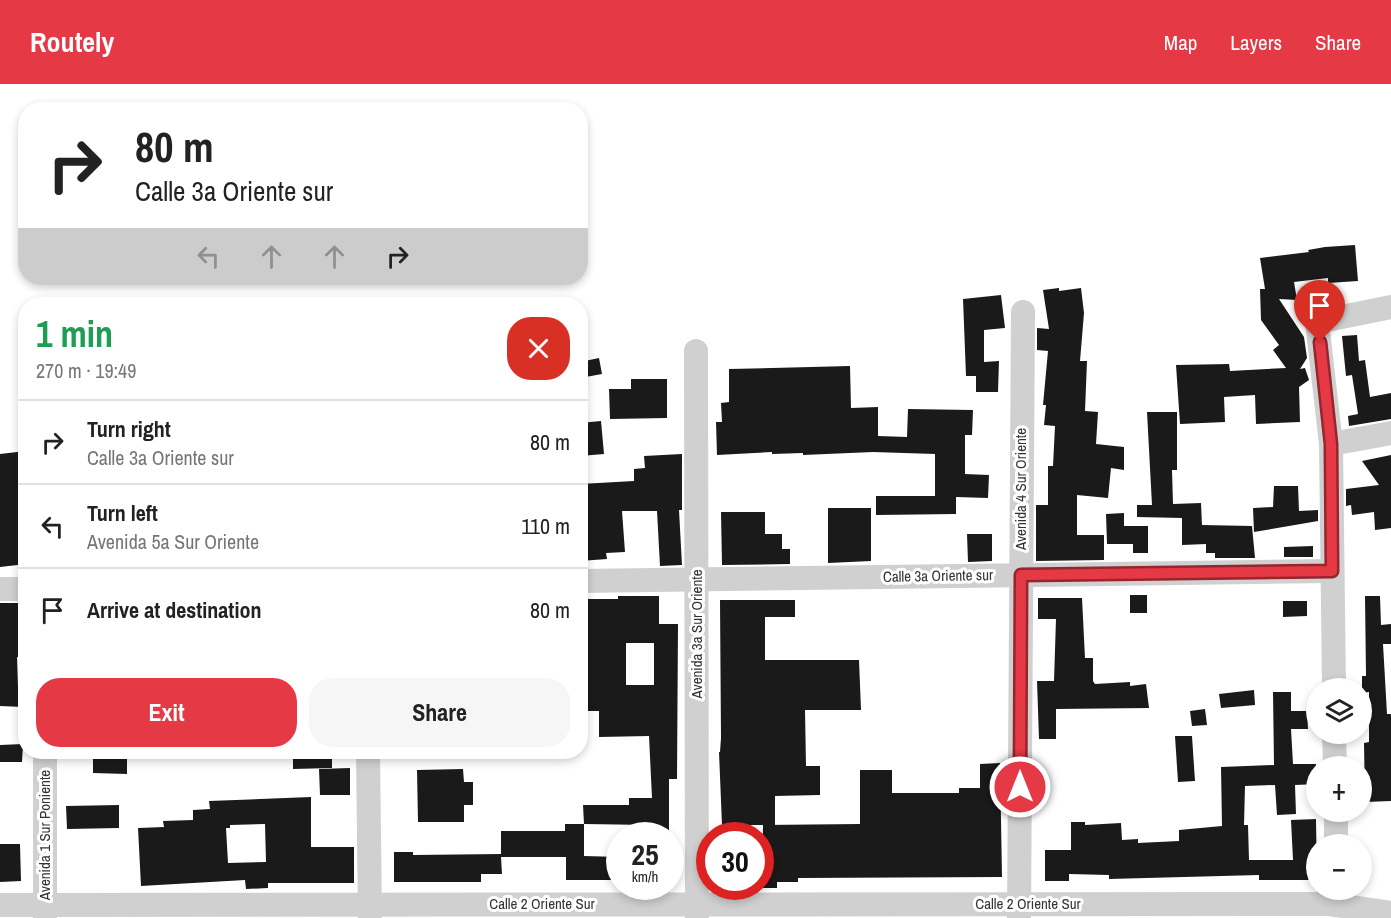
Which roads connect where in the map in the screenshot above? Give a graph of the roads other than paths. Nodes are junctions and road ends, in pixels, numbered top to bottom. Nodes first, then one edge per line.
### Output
1 (1391, 307) edge
2 (1023, 312) dead end
3 (696, 351) dead end
4 (1391, 434) edge
5 (1331, 444) junction
6 (1332, 571) junction
7 (1021, 575) junction
8 (696, 579) junction
9 (588, 581) edge
10 (18, 588) edge
11 (0, 589) edge
12 (1334, 678) edge
13 (45, 759) edge
14 (368, 759) edge
15 (1337, 904) edge
16 (0, 906) edge
17 (45, 911) edge
18 (370, 911) edge
19 (697, 911) edge
20 (1019, 911) edge
21 (1391, 913) edge

1 - 5 street
2 - 7 street, Avenida 4 Sur Oriente
3 - 8 street, Avenida 3a Sur Oriente
4 - 5 street
5 - 6 street
6 - 7 street, Calle 3a Oriente sur
6 - 12 street
7 - 8 street, Calle 3a Oriente sur
7 - 20 street, Avenida 4 Sur Oriente
8 - 9 street, Calle 3a Oriente sur
8 - 19 street, Avenida 3a Sur Oriente
10 - 11 street
13 - 17 street, Avenida 1 Sur Poniente
14 - 18 street
15 - 20 street, Calle 2 Oriente Sur
15 - 21 street, Calle 2 Oriente Sur
16 - 17 street, Calle 2 Oriente Sur
17 - 18 street, Calle 2 Oriente Sur
18 - 19 street, Calle 2 Oriente Sur
19 - 20 street, Calle 2 Oriente Sur

